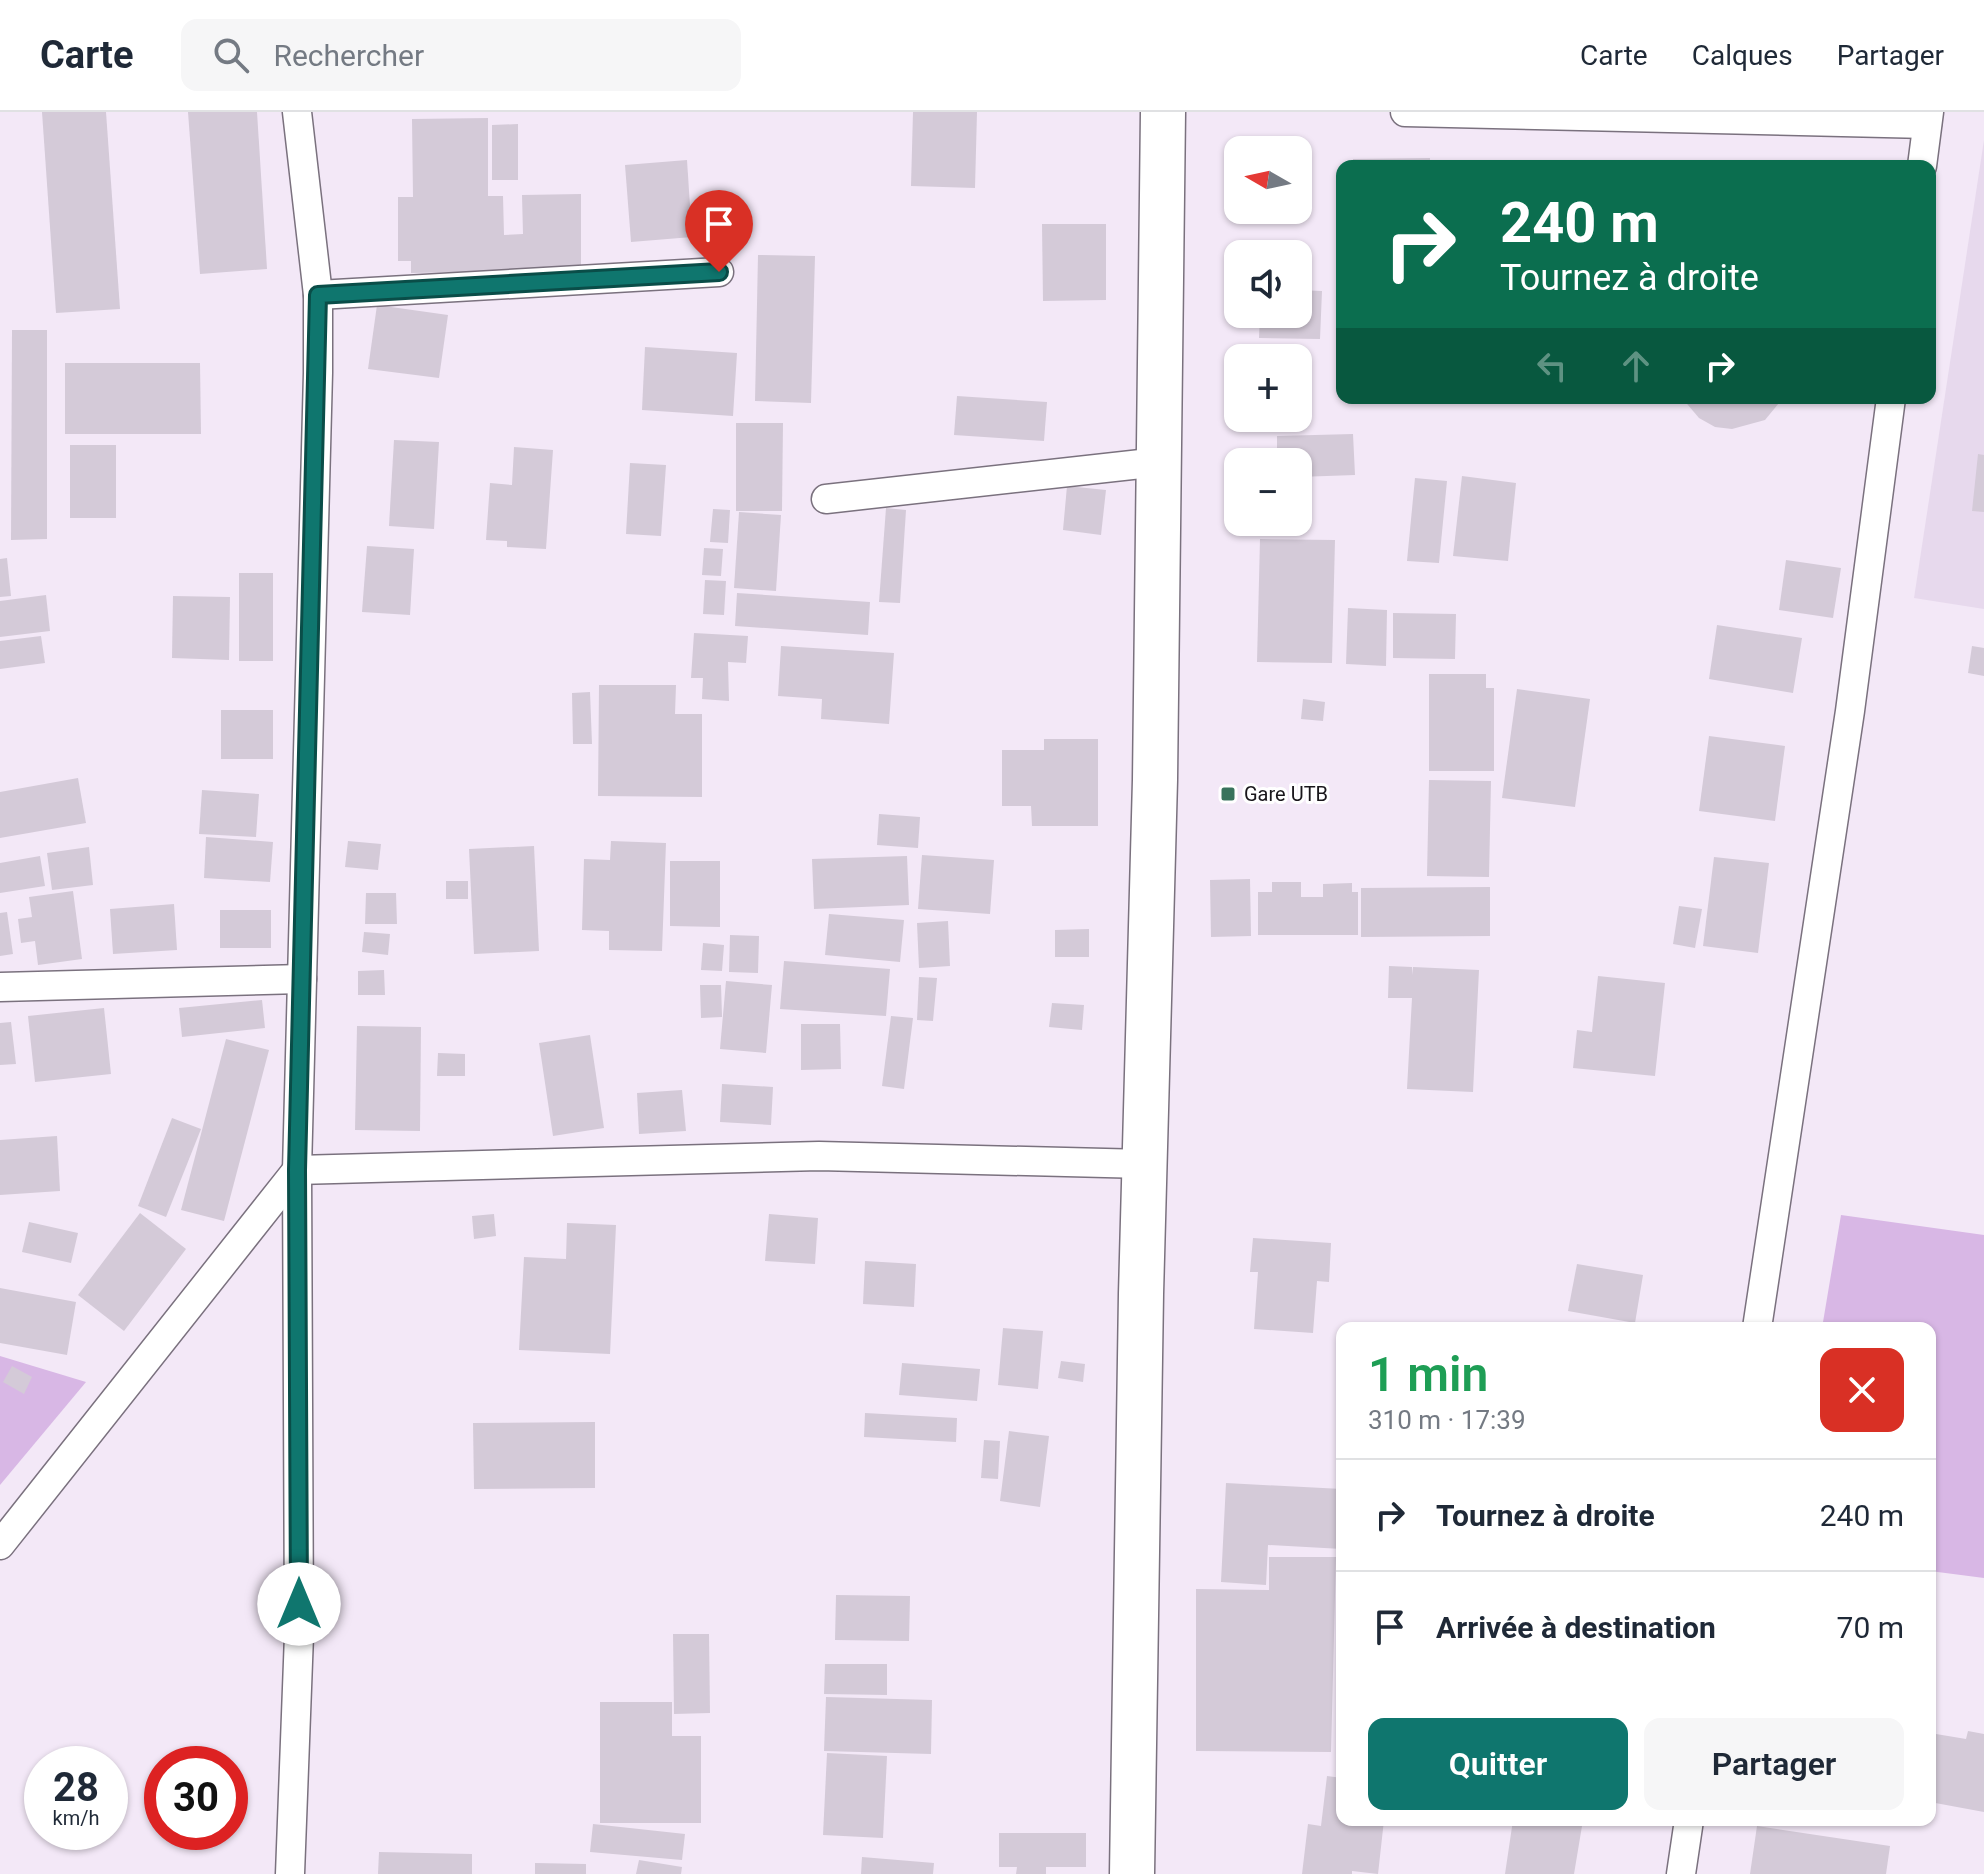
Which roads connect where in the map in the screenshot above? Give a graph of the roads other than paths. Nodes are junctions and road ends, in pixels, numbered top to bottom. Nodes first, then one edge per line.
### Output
1 (297, 112) edge
2 (1163, 112) edge
3 (1405, 112) edge
4 (1928, 118) edge
5 (1923, 160) edge
6 (719, 272) dead end
7 (318, 295) junction
8 (1890, 404) edge
9 (1159, 462) junction
10 (826, 499) dead end
11 (302, 979) junction
12 (0, 987) edge
13 (1145, 1164) junction
14 (297, 1170) junction
15 (1758, 1322) edge
16 (0, 1545) edge
17 (1688, 1826) edge
18 (290, 1874) edge
19 (1132, 1874) edge
20 (1681, 1874) edge

1 - 7 street
2 - 9 main road
3 - 4 street
4 - 5 street
6 - 7 street
7 - 11 street
8 - 15 street
9 - 10 street
9 - 13 main road
11 - 12 street
11 - 14 street
13 - 14 street
13 - 19 main road
14 - 16 street
14 - 18 street
17 - 20 street

